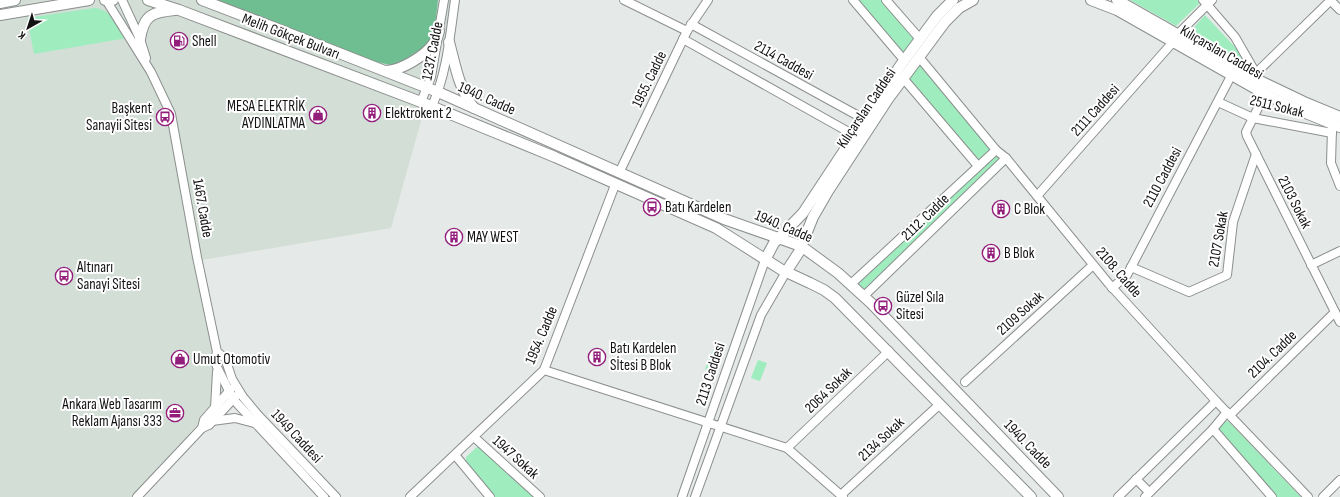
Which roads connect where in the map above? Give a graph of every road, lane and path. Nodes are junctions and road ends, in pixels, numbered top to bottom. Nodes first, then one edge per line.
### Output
1 (15, 0) edge
2 (89, 0) edge
3 (106, 0) edge
4 (113, 0) edge
5 (122, 0) edge
6 (148, 0) edge
7 (202, 0) edge
8 (444, 0) edge
9 (455, 0) edge
10 (624, 0) edge
11 (708, 0) edge
12 (853, 0) edge
13 (886, 0) edge
14 (953, 0) edge
15 (973, 0) edge
16 (1091, 0) edge
17 (1117, 0) edge
18 (1330, 0) edge
19 (1208, 2) edge
20 (0, 3) edge
21 (178, 10) junction
22 (1340, 10) edge
23 (0, 15) edge
24 (439, 31) junction
25 (687, 32) junction
26 (140, 38) junction
27 (1176, 38) junction
28 (920, 40) junction
29 (449, 42) junction
30 (919, 57) junction
31 (904, 60) junction
32 (385, 71) junction
33 (151, 72) junction
34 (1231, 76) junction
35 (1258, 77) junction
36 (903, 78) junction
37 (427, 88) junction
38 (438, 92) junction
39 (1265, 94) junction
40 (421, 102) junction
41 (1218, 102) junction
42 (432, 106) junction
43 (474, 108) junction
44 (1340, 117) edge
45 (1253, 118) junction
46 (864, 119) junction
47 (1335, 128) edge
48 (854, 135) junction
49 (996, 150) junction
50 (1256, 154) junction
51 (1006, 158) junction
52 (978, 166) junction
53 (619, 173) junction
54 (615, 185) junction
55 (1340, 186) edge
56 (1037, 196) junction
57 (779, 238) junction
58 (801, 246) junction
59 (1340, 251) edge
60 (765, 260) junction
61 (1093, 265) junction
62 (1311, 265) junction
63 (1131, 267) junction
64 (786, 272) junction
65 (851, 284) junction
66 (1112, 288) junction
67 (864, 296) junction
68 (1335, 312) junction
69 (1340, 322) edge
70 (889, 351) junction
71 (217, 352) junction
72 (217, 367) junction
73 (544, 370) junction
74 (965, 382) dead end
75 (237, 388) junction
76 (230, 396) junction
77 (1216, 401) junction
78 (940, 404) junction
79 (215, 408) junction
80 (1228, 414) junction
81 (212, 421) junction
82 (255, 423) junction
83 (709, 423) junction
84 (720, 427) junction
85 (202, 428) junction
86 (1213, 429) junction
87 (474, 437) junction
88 (787, 448) junction
89 (455, 455) junction
90 (1136, 479) junction
91 (1340, 480) edge
92 (1147, 495) edge
93 (842, 496) edge
94 (137, 497) edge
95 (324, 497) edge
96 (336, 497) edge
97 (410, 497) edge
98 (490, 497) edge
99 (540, 497) edge
100 (682, 497) edge
101 (695, 497) edge
102 (1031, 497) edge
103 (1058, 497) edge
104 (1118, 497) edge
105 (1272, 497) edge
106 (1308, 497) edge
107 (1323, 497) edge

1 - 20 main road
2 - 23 main road
3 - 4 main road, 1467. Cadde
3 - 33 street, 1467. Cadde
5 - 26 street, 1467. Cadde
6 - 21 main road, Melih Gökçek Bulvarı
7 - 32 main road, Melih Gökçek Bulvarı
8 - 24 street, 1237. Cadde
9 - 29 street, 1237. Cadde
10 - 25 street
11 - 25 street, 1955. Cadde
12 - 31 street
13 - 28 street
14 - 28 main road, Kılıçarslan Caddesi
15 - 30 main road, Kılıçarslan Caddesi
16 - 27 main road, Kılıçarslan Caddesi
17 - 27 main road, Kılıçarslan Caddesi
18 - 22 street
18 - 35 street
19 - 27 street, 2111 Caddesi
19 - 35 street
21 - 26 main road
21 - 40 main road, Melih Gökçek Bulvarı
24 - 32 main road
24 - 37 street, 1237. Cadde
25 - 46 street, 2114 Caddesi
25 - 48 street, 2114 Caddesi
25 - 53 street, 1955. Cadde
26 - 33 street, 1467. Cadde
27 - 34 main road, Kılıçarslan Caddesi
27 - 35 main road, Kılıçarslan Caddesi
27 - 56 street, 2111 Caddesi
28 - 31 main road, Kılıçarslan Caddesi
29 - 38 street, 1237. Cadde
29 - 43 main road
30 - 36 main road, Kılıçarslan Caddesi
30 - 49 street, 2108. Cadde
31 - 46 main road, Kılıçarslan Caddesi
32 - 37 main road, Melih Gökçek Bulvarı
33 - 71 street, 1467. Cadde
34 - 39 main road, Kılıçarslan Caddesi
34 - 41 street, 2110 Caddesi
35 - 44 main road, Kılıçarslan Caddesi
36 - 52 street
36 - 58 main road, Kılıçarslan Caddesi
37 - 38 main road, 1940. Cadde
37 - 40 street, 1237. Cadde
38 - 42 street, 1237. Cadde
38 - 43 main road, 1940. Cadde
39 - 45 street, 2103 Sokak
39 - 47 main road, Kılıçarslan Caddesi
40 - 42 main road, 1940. Cadde
41 - 45 street, 2511 Sokak
41 - 63 street, 2110 Caddesi
42 - 54 main road, 1940. Cadde
43 - 53 main road, 1940. Cadde
45 - 47 street, 2511 Sokak
45 - 50 street, 2103 Sokak
46 - 48 main road, Kılıçarslan Caddesi
47 - 55 street
48 - 57 main road, Kılıçarslan Caddesi
49 - 51 street, 2108. Cadde
49 - 52 street, 2112. Cadde
50 - 62 street, 2103 Sokak
50 - 63 street, 2107 Sokak
51 - 56 street, 2108. Cadde
51 - 67 street, 2112. Cadde
52 - 65 street, 2112. Cadde
53 - 57 main road, 1940. Cadde
54 - 60 main road, 1940. Cadde
54 - 73 street, 1954. Cadde
56 - 61 street, 2108. Cadde
57 - 58 main road, 1940. Cadde
57 - 60 main road, Kılıçarslan Caddesi
58 - 64 main road, Kılıçarslan Caddesi
58 - 65 main road, 1940. Cadde
59 - 62 street
60 - 64 main road, 1940. Cadde
60 - 83 street, 2113 Caddesi
61 - 66 street, 2108. Cadde
61 - 74 street, 2109 Sokak
62 - 68 street, 2103 Sokak
63 - 66 street, 2110 Caddesi
64 - 70 main road, 1940. Cadde
64 - 84 street, 2113 Caddesi
65 - 67 main road, 1940. Cadde
66 - 77 street, 2108. Cadde
67 - 103 main road, 1940. Cadde
68 - 69 street, 2103 Sokak
68 - 80 street, 2104. Cadde
70 - 78 main road, 1940. Cadde
70 - 88 street, 2064 Sokak
71 - 72 street, 1467. Cadde
71 - 75 street, 1467. Cadde
72 - 76 street, 1467. Cadde
72 - 79 street
73 - 83 street
73 - 87 street, 1954. Cadde
75 - 76 street
75 - 96 street, 1949 Caddesi
76 - 79 street
76 - 81 street
76 - 82 street, 1949 Caddesi
77 - 80 street, 2108. Cadde
77 - 90 street
78 - 93 street, 2134 Sokak
78 - 102 main road, 1940. Cadde
79 - 85 street
80 - 86 street, 2104. Cadde
80 - 106 street, 2108. Cadde
81 - 82 street
81 - 85 street
82 - 95 street, 1949 Caddesi
83 - 84 street
83 - 100 street, 2113 Caddesi
84 - 88 street
84 - 101 street, 2113 Caddesi
85 - 94 street
86 - 92 street, 2104. Cadde
86 - 105 street
87 - 89 street, 1954. Cadde
87 - 99 street, 1947 Sokak
88 - 93 street
89 - 97 street, 1954. Cadde
89 - 98 street
90 - 92 street
90 - 104 street
91 - 107 street

